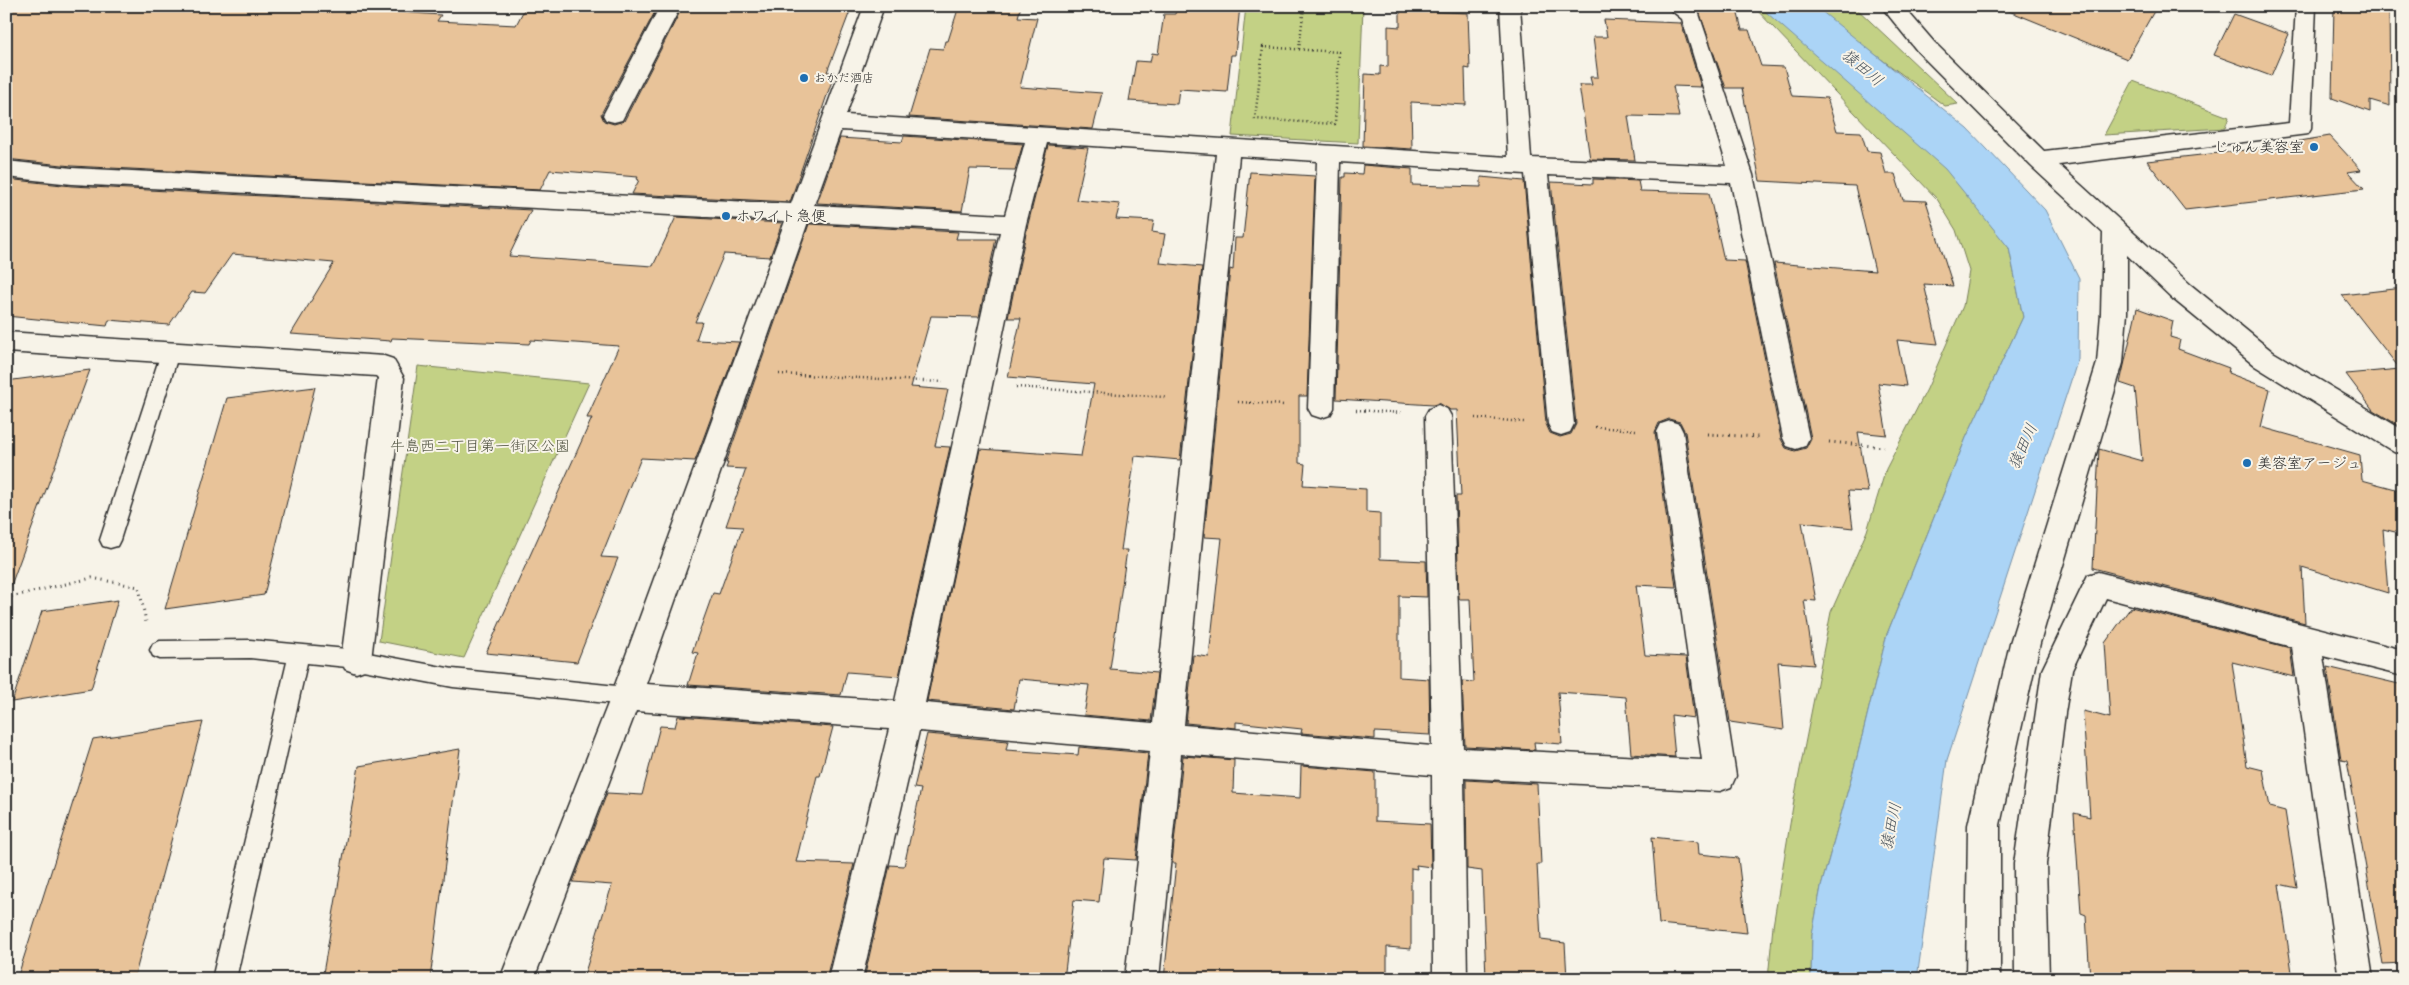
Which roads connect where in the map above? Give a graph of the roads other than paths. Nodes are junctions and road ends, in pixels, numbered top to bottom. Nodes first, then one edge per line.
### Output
1 (671, 6) edge
2 (874, 6) edge
3 (1510, 6) edge
4 (1676, 6) edge
5 (1891, 6) edge
6 (2306, 6) edge
7 (614, 115) dead end
8 (832, 122) junction
9 (1038, 136) junction
10 (1228, 148) junction
11 (1329, 154) junction
12 (2039, 160) junction
13 (1528, 166) junction
14 (6, 169) edge
15 (1741, 175) junction
16 (799, 212) junction
17 (1014, 224) junction
18 (2115, 231) junction
19 (6, 342) edge
20 (170, 352) junction
21 (1321, 408) road end
22 (1438, 416) road end
23 (1561, 424) dead end
24 (1670, 432) dead end
25 (1796, 438) dead end
26 (2403, 444) edge
27 (110, 540) dead end
28 (2306, 639) junction
29 (160, 650) road end
30 (299, 654) junction
31 (356, 660) junction
32 (2403, 663) edge
33 (626, 696) junction
34 (907, 716) junction
35 (1168, 738) junction
36 (1448, 762) junction
37 (224, 979) edge
38 (517, 979) edge
39 (845, 979) edge
40 (1142, 979) edge
41 (1450, 979) edge
42 (1983, 979) edge
43 (2032, 979) edge
44 (2356, 979) edge

1 - 7 street
2 - 8 street
3 - 13 street
4 - 15 street
5 - 12 street
6 - 12 street
8 - 9 street
8 - 16 street
9 - 10 street
9 - 17 street
10 - 11 street
10 - 35 street
11 - 13 street
11 - 21 street
12 - 18 street
13 - 15 street
13 - 23 street
14 - 16 street
15 - 25 street
16 - 17 street
16 - 33 street
17 - 34 street
18 - 26 street
18 - 42 street
19 - 20 street
20 - 27 lane
20 - 31 street
22 - 36 street
24 - 36 street
28 - 32 street
28 - 43 street
28 - 44 street
29 - 30 lane
30 - 31 lane
30 - 37 lane
31 - 33 lane
33 - 34 street
33 - 38 street
34 - 35 street
34 - 39 street
35 - 36 street
35 - 40 street
36 - 41 street

